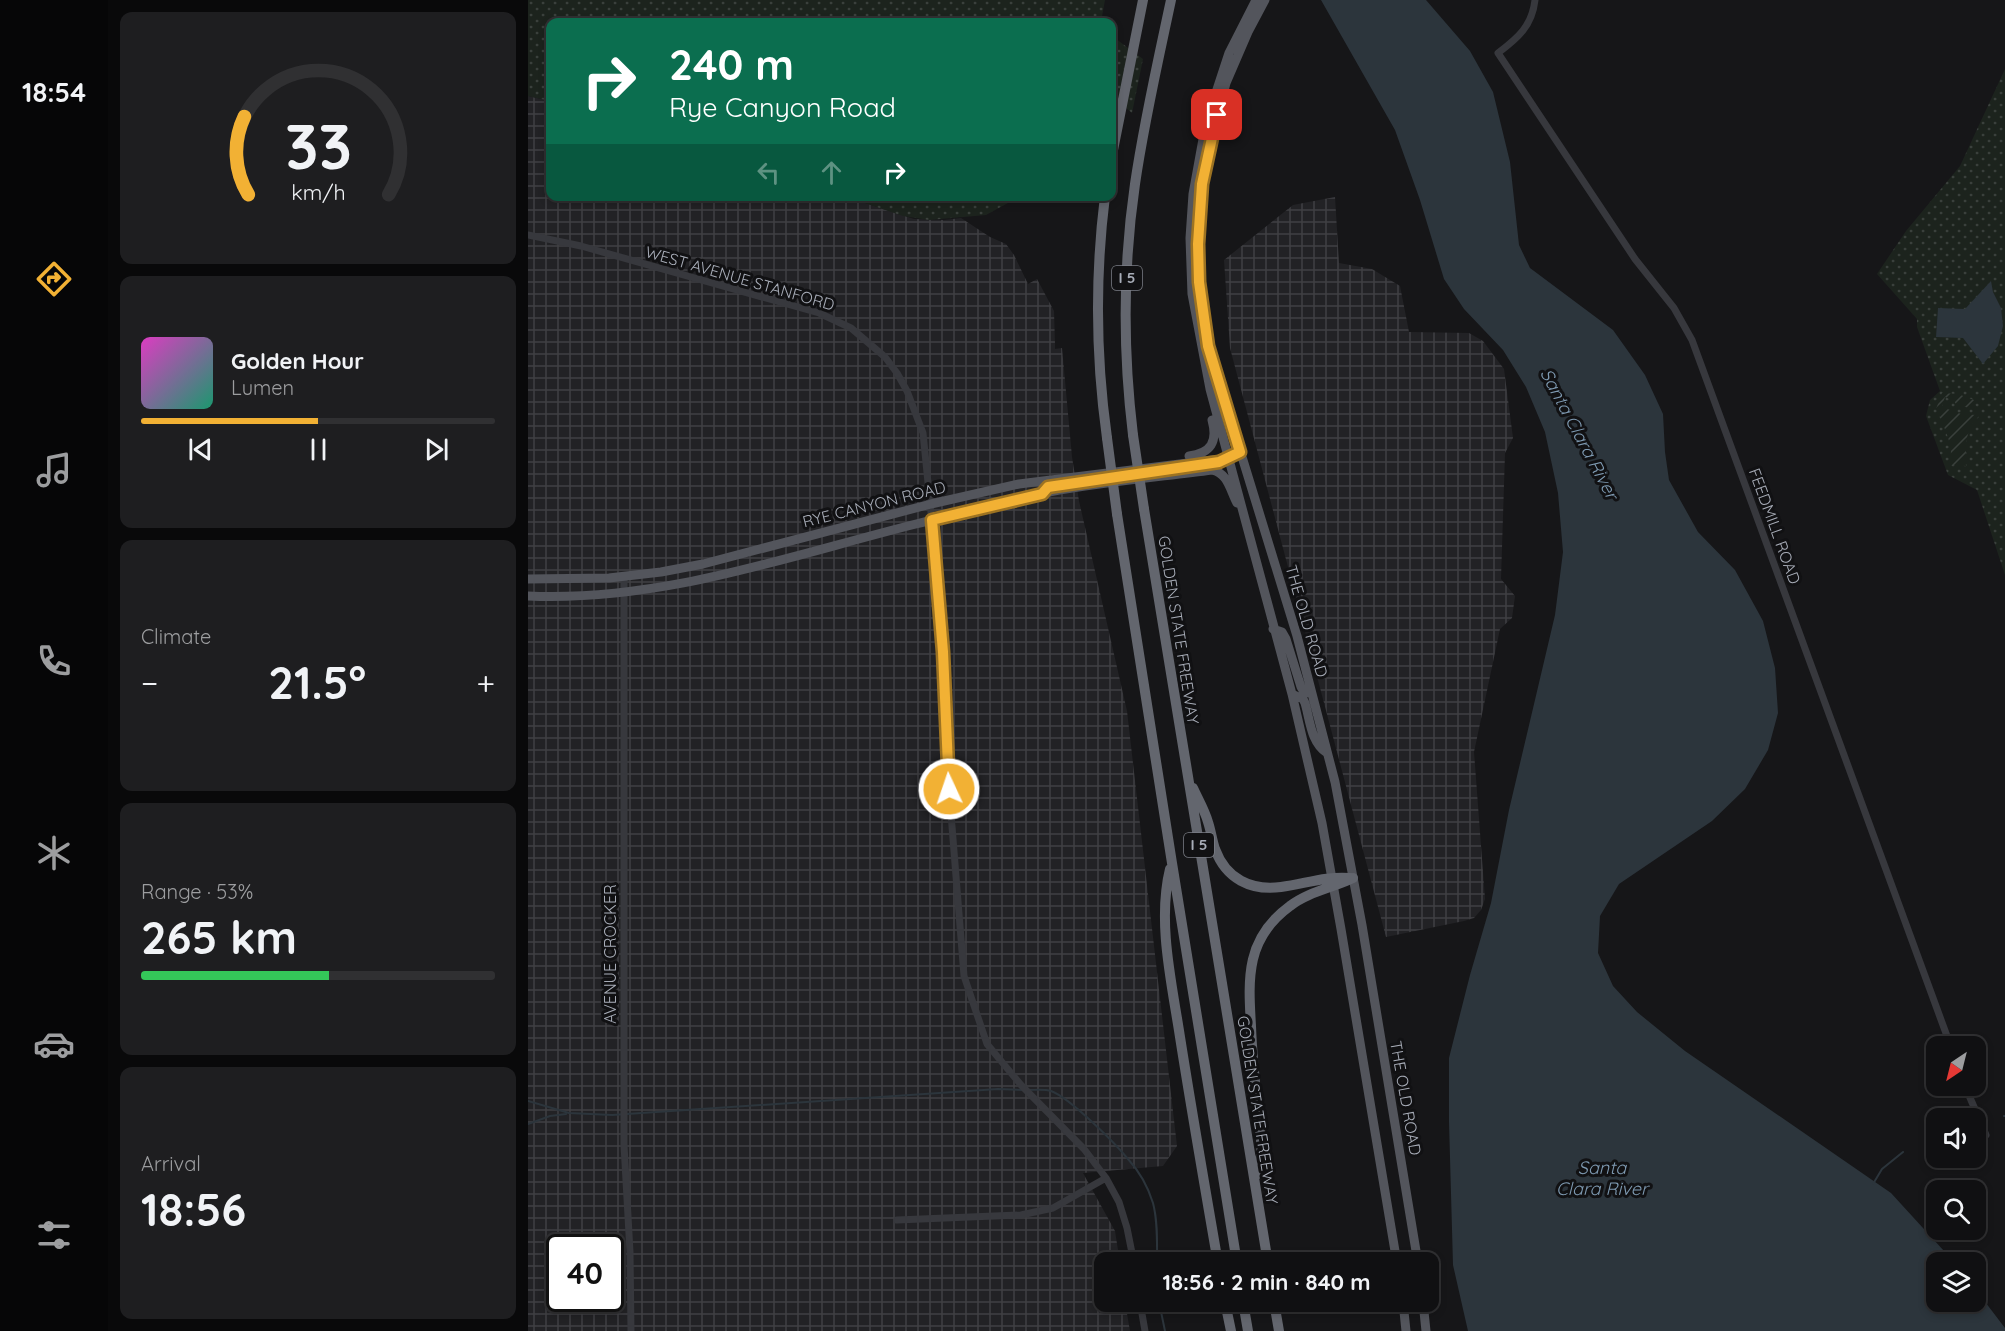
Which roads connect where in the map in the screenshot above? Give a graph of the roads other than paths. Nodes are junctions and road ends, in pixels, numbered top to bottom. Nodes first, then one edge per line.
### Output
1 (1143, 0) edge
2 (1171, 0) edge
3 (1256, 0) edge
4 (1265, 0) edge
5 (1535, 0) edge
6 (1116, 134) edge
7 (1206, 142) junction
8 (1203, 158) junction
9 (1105, 201) edge
10 (528, 235) edge
11 (1192, 294) junction
12 (1240, 452) junction
13 (1228, 458) junction
14 (1083, 476) junction
15 (1042, 494) junction
16 (931, 504) junction
17 (1241, 510) junction
18 (932, 520) junction
19 (624, 577) junction
20 (528, 579) edge
21 (624, 593) junction
22 (528, 596) edge
23 (1273, 630) junction
24 (1311, 693) junction
25 (1292, 694) junction
26 (1327, 753) junction
27 (1187, 774) junction
28 (1172, 863) junction
29 (1353, 878) junction
30 (1333, 882) junction
31 (1948, 1036) edge
32 (1106, 1178) junction
33 (1254, 1180) junction
34 (897, 1220) dead end
35 (1132, 1252) edge
36 (1216, 1252) edge
37 (1235, 1252) edge
38 (1266, 1252) edge
39 (1395, 1252) edge
40 (1416, 1252) edge
41 (1142, 1312) edge
42 (1227, 1312) edge
43 (1245, 1312) edge
44 (1276, 1312) edge
45 (1404, 1312) edge
46 (1424, 1312) edge
47 (631, 1331) edge
48 (1145, 1331) edge
49 (1230, 1331) edge
50 (1248, 1331) edge
51 (1279, 1331) edge
52 (1406, 1331) edge
53 (1426, 1331) edge

1 - 6 highway
2 - 27 highway, GOLDEN STATE FREEWAY / I 5, bridge
3 - 7 main road, THE OLD ROAD
4 - 7 main road, THE OLD ROAD
5 - 31 street, FEEDMILL ROAD
7 - 8 main road, THE OLD ROAD
8 - 11 main road, THE OLD ROAD
8 - 12 main road, THE OLD ROAD
9 - 28 highway, I 5, bridge
10 - 16 street, WEST AVENUE STANFORD
11 - 13 main road, THE OLD ROAD
11 - 14 main road
12 - 13 main road, RYE CANYON ROAD
12 - 24 main road, THE OLD ROAD
13 - 14 main road, RYE CANYON ROAD
13 - 15 main road, RYE CANYON ROAD
13 - 17 main road, THE OLD ROAD
14 - 16 main road, RYE CANYON ROAD
15 - 17 main road, RYE CANYON ROAD
15 - 18 main road, RYE CANYON ROAD
16 - 18 street, WEST AVENUE STANFORD
16 - 19 main road, RYE CANYON ROAD
17 - 23 main road, THE OLD ROAD
18 - 21 main road, RYE CANYON ROAD
18 - 32 street, WEST AVENUE STANFORD
19 - 20 main road, RYE CANYON ROAD
19 - 21 street, AVENUE CROCKER
21 - 22 main road, RYE CANYON ROAD
21 - 47 street, AVENUE CROCKER
23 - 24 main road
23 - 25 main road, THE OLD ROAD
24 - 26 main road, THE OLD ROAD
25 - 26 main road
25 - 30 main road, THE OLD ROAD
26 - 29 main road, THE OLD ROAD
27 - 30 highway
27 - 33 highway, GOLDEN STATE FREEWAY / I 5
28 - 36 highway
28 - 37 highway, I 5
29 - 30 highway
29 - 40 main road, THE OLD ROAD
30 - 33 highway
30 - 39 main road, THE OLD ROAD
32 - 34 street
32 - 35 street, WEST AVENUE STANFORD
33 - 38 highway, GOLDEN STATE FREEWAY / I 5
41 - 48 street
42 - 49 highway
43 - 50 highway
44 - 51 highway
45 - 52 main road
46 - 53 main road

